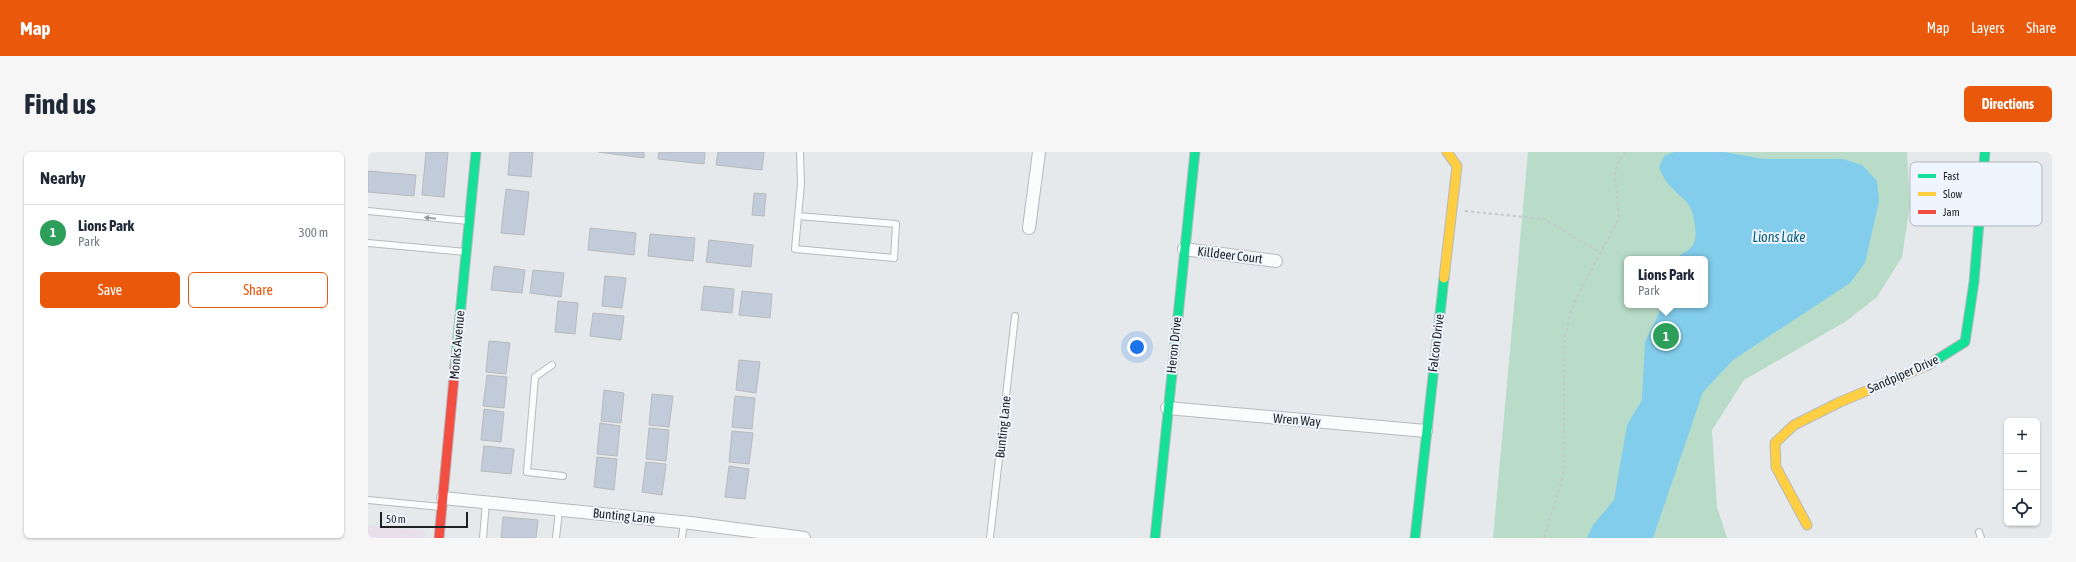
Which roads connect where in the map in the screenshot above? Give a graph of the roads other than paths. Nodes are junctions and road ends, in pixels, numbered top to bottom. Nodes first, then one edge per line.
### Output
1 (476, 152) edge
2 (800, 152) edge
3 (1039, 152) edge
4 (1195, 152) edge
5 (1447, 152) edge
6 (1985, 152) edge
7 (1984, 162) edge
8 (368, 211) edge
9 (798, 216) junction
10 (469, 221) junction
11 (1979, 226) edge
12 (1029, 228) dead end
13 (368, 243) edge
14 (1184, 249) junction
15 (466, 252) junction
16 (1276, 261) dead end
17 (1016, 316) dead end
18 (552, 365) dead end
19 (1167, 408) junction
20 (1426, 431) junction
21 (563, 476) dead end
22 (368, 500) edge
23 (486, 502) junction
24 (443, 503) junction
25 (559, 510) junction
26 (684, 522) junction
27 (1807, 525) dead end
28 (768, 536) edge
29 (439, 538) edge
30 (482, 538) edge
31 (556, 538) edge
32 (682, 538) edge
33 (804, 538) edge
34 (990, 538) edge
35 (1155, 538) edge
36 (1416, 538) edge

1 - 10 street, Monks Avenue
2 - 9 lane
3 - 12 street
4 - 14 street, Heron Drive
5 - 20 street, Falcon Drive
6 - 7 street, Sandpiper Drive
10 -> 8 lane
9 - 9 lane
10 - 15 street, Monks Avenue
11 - 27 street, Sandpiper Drive
13 - 15 lane
14 - 16 street, Killdeer Court
14 - 19 street, Heron Drive
15 - 24 street, Monks Avenue
17 - 34 lane, Bunting Lane
18 - 21 lane
19 - 20 street, Wren Way
19 - 35 street, Heron Drive
20 - 36 street, Falcon Drive
22 - 24 lane
23 - 24 street, Bunting Lane
23 - 25 street, Bunting Lane
23 - 30 lane
24 - 29 street, Monks Avenue
25 - 26 street, Bunting Lane
25 - 31 lane
26 - 28 street, Bunting Lane
26 - 32 lane
28 - 33 street, Bunting Lane

